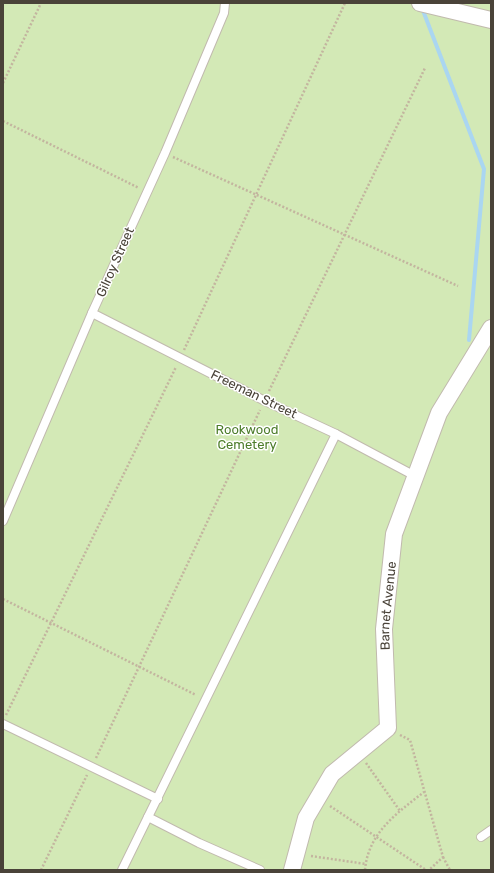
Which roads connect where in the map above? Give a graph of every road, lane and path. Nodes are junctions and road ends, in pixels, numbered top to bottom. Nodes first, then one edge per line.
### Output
1 (41, 3) edge
2 (225, 3) edge
3 (426, 4) edge
4 (491, 20) edge
5 (426, 68) dead end
6 (3, 83) edge
7 (3, 122) edge
8 (165, 153) junction
9 (147, 192) junction
10 (344, 234) junction
11 (458, 286) dead end
12 (92, 313) junction
13 (491, 328) edge
14 (264, 401) junction
15 (336, 434) junction
16 (415, 476) junction
17 (3, 521) edge
18 (3, 599) edge
19 (139, 666) junction
20 (206, 699) junction
21 (3, 724) edge
22 (388, 728) junction
23 (359, 753) junction
24 (92, 766) junction
25 (424, 792) junction
26 (318, 798) junction
27 (158, 799) junction
28 (400, 811) junction
29 (148, 817) junction
30 (491, 830) edge
31 (376, 835) junction
32 (481, 837) dead end
33 (296, 853) junction
34 (443, 857) junction
35 (366, 864) junction
36 (41, 870) edge
37 (122, 870) edge
38 (260, 870) edge
39 (292, 870) edge
40 (365, 870) edge
41 (428, 870) edge
42 (450, 870) edge

1 - 6 path
2 - 8 lane, Gilroy Street
3 - 4 street
5 - 10 path
7 - 9 path
8 - 9 lane, Gilroy Street
8 - 10 path
9 - 12 lane, Gilroy Street
10 - 11 path
10 - 14 path
12 - 14 lane, Freeman Street
12 - 17 lane, Gilroy Street
13 - 16 street, Barnet Avenue
14 - 15 lane, Freeman Street
14 - 19 path
15 - 16 lane, Freeman Street
15 - 20 lane
16 - 22 street, Barnet Avenue
18 - 19 path
19 - 20 path
19 - 24 path
20 - 27 lane
21 - 24 lane
22 - 23 street
22 - 25 path
23 - 26 street
23 - 28 path
24 - 27 lane
24 - 36 path
25 - 28 path
25 - 34 path
26 - 31 path
26 - 33 street
27 - 29 lane
28 - 31 path
29 - 37 lane
29 - 38 lane
30 - 32 lane
31 - 35 path
31 - 41 path
33 - 35 path
33 - 39 street
34 - 41 path
34 - 42 path
35 - 40 path

